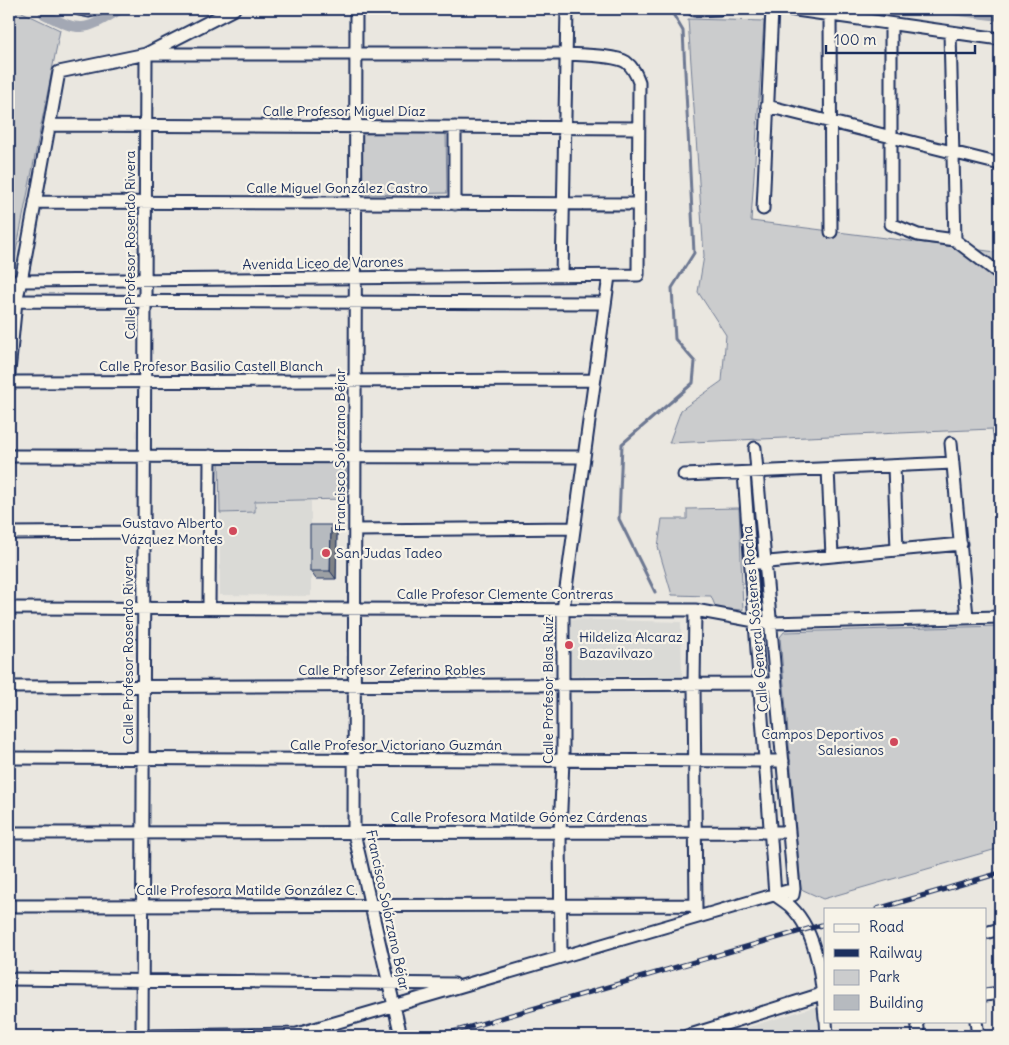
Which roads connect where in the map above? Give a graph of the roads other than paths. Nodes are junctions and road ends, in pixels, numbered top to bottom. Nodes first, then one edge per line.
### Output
1 (79, 9) edge
2 (98, 9) edge
3 (234, 9) edge
4 (356, 9) edge
5 (567, 9) edge
6 (720, 9) edge
7 (772, 9) edge
8 (789, 9) edge
9 (694, 10) dead end
10 (830, 14) junction
11 (891, 24) junction
12 (950, 32) junction
13 (1000, 39) edge
14 (146, 54) junction
15 (566, 54) junction
16 (356, 55) junction
17 (767, 106) junction
18 (830, 122) junction
19 (50, 125) junction
20 (146, 125) junction
21 (356, 126) junction
22 (455, 127) junction
23 (565, 127) junction
24 (638, 128) junction
25 (891, 137) junction
26 (953, 153) junction
27 (1000, 164) edge
28 (35, 202) junction
29 (145, 202) junction
30 (356, 203) junction
31 (455, 204) junction
32 (563, 204) junction
33 (638, 204) junction
34 (763, 210) dead end
35 (831, 232) dead end
36 (955, 240) junction
37 (1000, 274) edge
38 (562, 276) junction
39 (609, 276) junction
40 (356, 278) junction
41 (145, 280) junction
42 (15, 281) edge
43 (13, 301) edge
44 (145, 302) junction
45 (356, 302) junction
46 (605, 303) junction
47 (9, 372) edge
48 (594, 380) junction
49 (144, 381) junction
50 (355, 381) junction
51 (9, 382) edge
52 (951, 443) dead end
53 (755, 448) dead end
54 (9, 456) edge
55 (144, 456) junction
56 (210, 456) junction
57 (355, 456) junction
58 (584, 457) junction
59 (953, 463) junction
60 (894, 466) junction
61 (828, 469) junction
62 (744, 472) junction
63 (757, 472) junction
64 (684, 475) dead end
65 (574, 528) junction
66 (355, 530) junction
67 (9, 532) edge
68 (144, 532) junction
69 (961, 544) junction
70 (897, 550) junction
71 (832, 556) junction
72 (765, 562) junction
73 (751, 564) junction
74 (9, 608) edge
75 (144, 608) junction
76 (209, 608) junction
77 (355, 609) junction
78 (563, 610) junction
79 (695, 610) junction
80 (967, 617) junction
81 (1000, 617) edge
82 (755, 622) junction
83 (770, 622) junction
84 (563, 684) junction
85 (694, 684) junction
86 (759, 684) junction
87 (776, 684) junction
88 (355, 685) junction
89 (143, 686) junction
90 (9, 687) edge
91 (9, 758) edge
92 (143, 759) junction
93 (354, 760) junction
94 (563, 760) junction
95 (694, 761) junction
96 (765, 761) junction
97 (782, 761) junction
98 (560, 832) junction
99 (694, 832) junction
100 (770, 832) junction
101 (789, 832) junction
102 (9, 833) edge
103 (142, 833) junction
104 (354, 833) junction
105 (794, 889) junction
106 (775, 895) junction
107 (371, 905) junction
108 (560, 905) junction
109 (695, 905) junction
110 (9, 906) edge
111 (142, 906) junction
112 (791, 907) junction
113 (696, 918) junction
114 (1000, 929) edge
115 (986, 933) edge
116 (561, 957) junction
117 (9, 980) edge
118 (142, 981) junction
119 (388, 984) junction
120 (468, 985) junction
121 (824, 993) edge
122 (1000, 993) edge
123 (986, 995) edge
124 (394, 1006) junction
125 (826, 1022) edge
126 (917, 1022) edge
127 (976, 1022) edge
128 (142, 1036) edge
129 (152, 1036) edge
130 (401, 1036) edge
131 (687, 1036) edge
132 (827, 1036) edge
133 (919, 1036) edge
134 (978, 1036) edge

1 - 2 street
3 - 14 street
4 - 16 street, Francisco Solórzano Béjar
5 - 15 street
6 - 9 street
7 - 17 street
8 - 10 street
10 - 11 street
10 - 18 street
11 - 12 street
11 - 25 street
12 - 13 street
12 - 26 street
14 - 16 street
14 - 19 street
14 - 20 street, Calle Profesor Rosendo Rivera
15 - 16 street
15 - 23 street
15 - 24 street
16 - 21 street, Francisco Solórzano Béjar
17 - 18 street
17 - 34 street
18 - 25 street
18 - 35 street
19 - 20 street, Calle Profesor Miguel Díaz
19 - 28 street
20 - 21 street, Calle Profesor Miguel Díaz
20 - 29 street, Calle Profesor Rosendo Rivera
21 - 22 street, Calle Profesor Miguel Díaz
21 - 30 street, Francisco Solórzano Béjar
22 - 23 street, Calle Profesor Miguel Díaz
22 - 31 street
23 - 24 street, Calle Profesor Miguel Díaz
23 - 32 street
24 - 33 street
25 - 26 street
25 - 36 street
26 - 27 street
26 - 36 street
28 - 29 street, Calle Miguel González Castro
28 - 42 street
29 - 30 street, Calle Miguel González Castro
29 - 41 street, Calle Profesor Rosendo Rivera
30 - 31 street, Calle Miguel González Castro
30 - 40 street, Francisco Solórzano Béjar
31 - 32 street, Calle Miguel González Castro
32 - 33 street, Calle Miguel González Castro
32 - 38 street
33 - 39 street, Avenida Liceo de Varones
36 - 37 street
38 - 39 street, Avenida Liceo de Varones
38 - 40 street, Avenida Liceo de Varones
39 - 46 street, Calle Profesor Blas Ruíz
40 - 41 street, Avenida Liceo de Varones
40 - 45 street, Francisco Solórzano Béjar
41 - 42 street, Avenida Liceo de Varones
41 - 44 street, Calle Profesor Rosendo Rivera
42 - 43 street
43 - 44 street
43 - 47 street
44 - 45 street
44 - 49 street, Calle Profesor Rosendo Rivera
45 - 46 street
45 - 50 street, Francisco Solórzano Béjar
46 - 48 street, Calle Profesor Blas Ruíz
48 - 50 street, Calle Profesor Basilio Castell Blanch
48 - 58 street, Calle Profesor Blas Ruíz
49 - 50 street, Calle Profesor Basilio Castell Blanch
49 - 51 street, Calle Profesor Basilio Castell Blanch
49 - 55 street, Calle Profesor Rosendo Rivera
50 - 57 street, Francisco Solórzano Béjar
52 - 59 street
53 - 63 street, Calle General Sóstenes Rocha
54 - 55 street
55 - 56 street
55 - 68 street, Calle Profesor Rosendo Rivera
56 - 57 street
56 - 76 street
57 - 58 street
57 - 66 street, Francisco Solórzano Béjar
58 - 65 street, Calle Profesor Blas Ruíz
59 - 60 street
59 - 69 street
60 - 61 street
60 - 70 street
61 - 63 street
61 - 71 street
62 - 63 street
62 - 64 street
62 - 73 street, Calle General Sóstenes Rocha
63 - 72 street, Calle General Sóstenes Rocha
65 - 66 street
65 - 78 street, Calle Profesor Blas Ruíz
66 - 77 street, Francisco Solórzano Béjar
67 - 68 street
68 - 75 street, Calle Profesor Rosendo Rivera
69 - 70 street
69 - 80 street
70 - 71 street
71 - 72 street
72 - 73 street
72 - 83 street, Calle General Sóstenes Rocha
73 - 82 street, Calle General Sóstenes Rocha
74 - 75 street, Calle Profesor Clemente Contreras
75 - 76 street, Calle Profesor Clemente Contreras
75 - 89 street, Calle Profesor Rosendo Rivera
76 - 77 street, Calle Profesor Clemente Contreras
77 - 78 street, Calle Profesor Clemente Contreras
77 - 88 street, Francisco Solórzano Béjar
78 - 79 street, Calle Profesor Clemente Contreras
78 - 84 street, Calle Profesor Blas Ruíz
79 - 82 street, Calle Profesor Clemente Contreras
79 - 85 street
80 - 81 street, Calle Profesor Clemente Contreras
80 - 83 street, Calle Profesor Clemente Contreras
82 - 83 street, Calle Profesor Clemente Contreras
82 - 86 street, Calle General Sóstenes Rocha
83 - 87 street, Calle General Sóstenes Rocha
84 - 85 street, Calle Profesor Zeferino Robles
84 - 88 street, Calle Profesor Zeferino Robles
84 - 94 street, Calle Profesor Blas Ruíz
85 - 86 street, Calle Profesor Zeferino Robles
85 - 95 street
86 - 87 street, Calle Profesor Zeferino Robles
86 - 96 street, Calle General Sóstenes Rocha
87 - 97 street, Calle General Sóstenes Rocha
88 - 89 street, Calle Profesor Zeferino Robles
88 - 93 street, Francisco Solórzano Béjar
89 - 90 street, Calle Profesor Zeferino Robles
89 - 92 street, Calle Profesor Rosendo Rivera
91 - 92 street, Calle Profesor Victoriano Guzmán
92 - 93 street, Calle Profesor Victoriano Guzmán
92 - 103 street, Calle Profesor Rosendo Rivera
93 - 94 street, Calle Profesor Victoriano Guzmán
93 - 104 street, Francisco Solórzano Béjar
94 - 95 street, Calle Profesor Victoriano Guzmán
94 - 98 street, Calle Profesor Blas Ruíz
95 - 96 street, Calle Profesor Victoriano Guzmán
95 - 99 street
96 - 97 street, Calle Profesor Victoriano Guzmán
96 - 100 street, Calle General Sóstenes Rocha
97 - 101 street, Calle General Sóstenes Rocha
98 - 99 street, Calle Profesora Matilde Gómez Cárdenas
98 - 104 street, Calle Profesora Matilde Gómez Cárdenas
98 - 108 street, Calle Profesor Blas Ruíz
99 - 100 street, Calle Profesora Matilde Gómez Cárdenas
99 - 109 street
100 - 101 street, Calle Profesora Matilde Gómez Cárdenas
100 - 106 street, Calle General Sóstenes Rocha
101 - 105 street, Calle General Sóstenes Rocha
102 - 103 street, Calle Profesora Matilde Gómez Cárdenas
103 - 104 street, Calle Profesora Matilde Gómez Cárdenas
103 - 111 street, Calle Profesor Rosendo Rivera
104 - 107 street, Francisco Solórzano Béjar
105 - 106 street
105 - 112 street, Calle General Sóstenes Rocha
106 - 112 street
106 - 113 street
107 - 108 street, Calle Profesora Matilde González C.
107 - 111 street, Calle Profesora Matilde González C.
107 - 119 street, Francisco Solórzano Béjar
108 - 109 street, Calle Profesora Matilde González C.
108 - 116 street, Calle Profesor Blas Ruíz
109 - 113 street
110 - 111 street, Calle Profesora Matilde González C.
111 - 118 street, Calle Profesor Rosendo Rivera
112 - 121 street
113 - 116 street
114 - 115 street
116 - 120 street
117 - 118 street
118 - 119 street
118 - 128 street, Calle Profesor Rosendo Rivera
119 - 120 street
119 - 124 street, Francisco Solórzano Béjar
120 - 124 street
121 - 131 street
122 - 123 street
124 - 129 street
124 - 130 street, Francisco Solórzano Béjar
125 - 132 street
126 - 133 street
127 - 134 street

